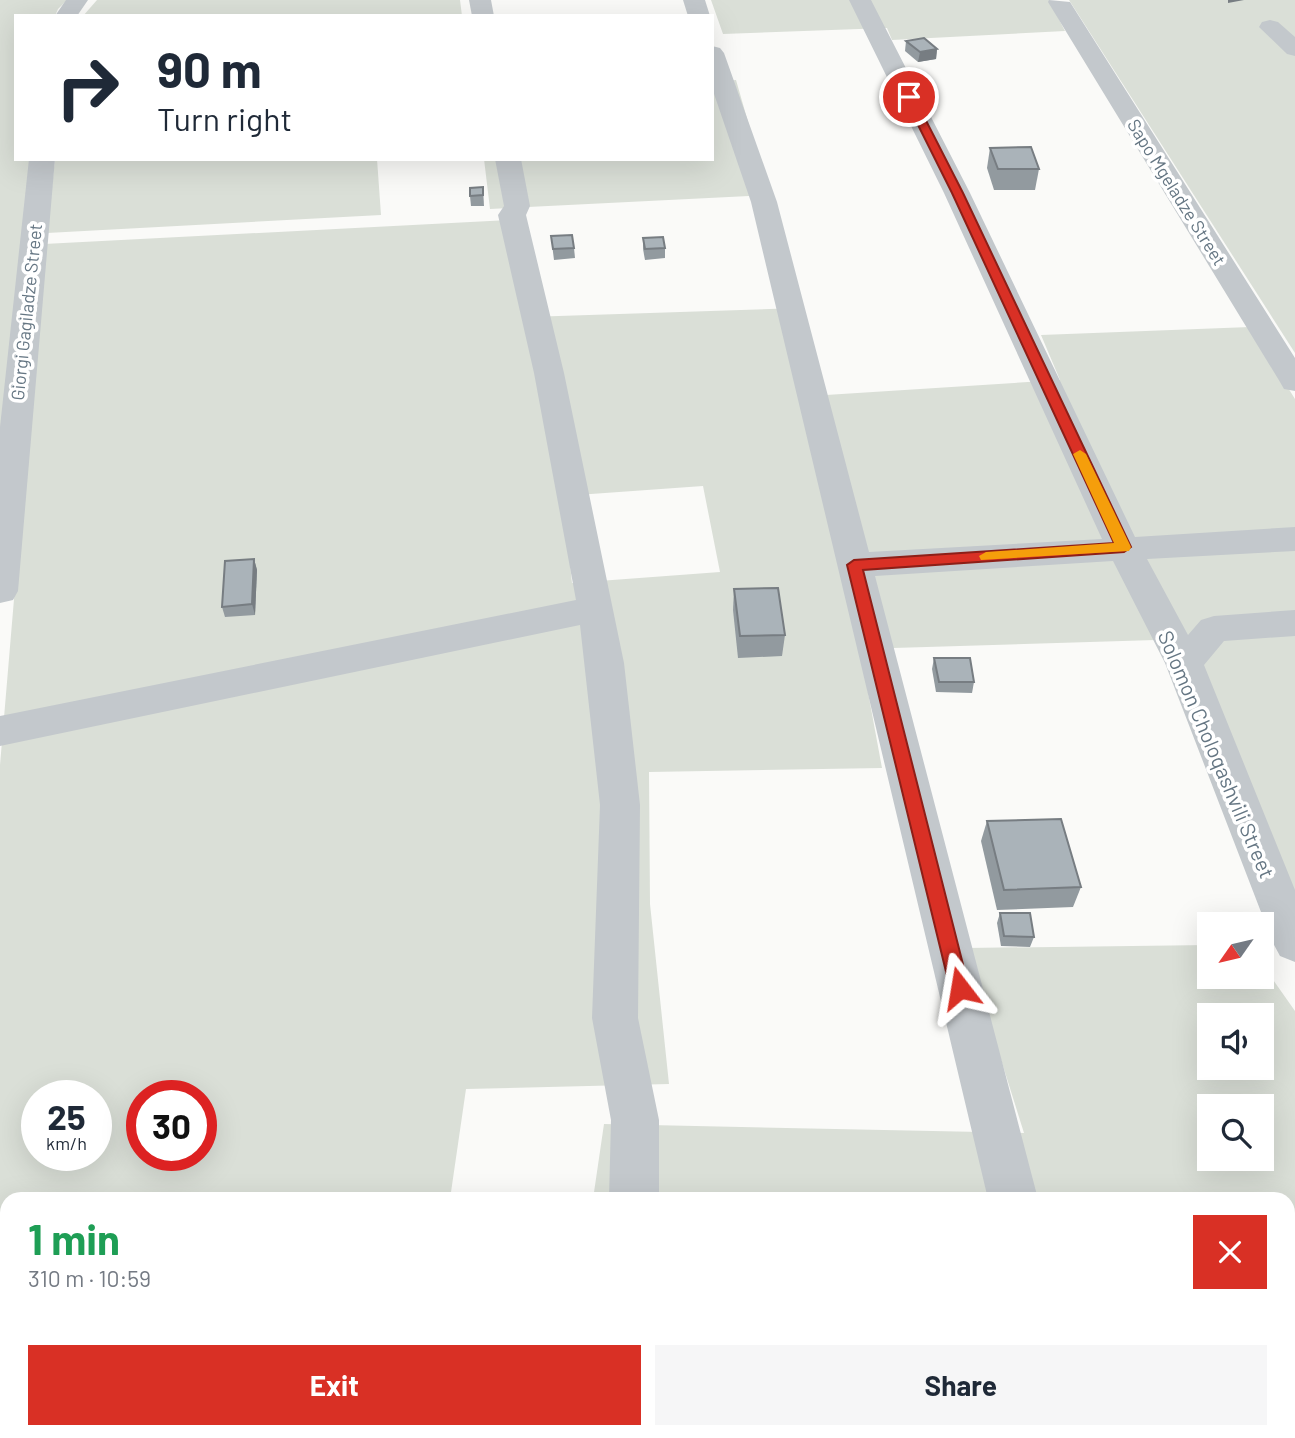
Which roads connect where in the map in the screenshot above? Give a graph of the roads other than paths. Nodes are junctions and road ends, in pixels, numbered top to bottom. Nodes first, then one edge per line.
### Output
1 (860, 0) edge
2 (1059, 2) edge
3 (1270, 27) dead end
4 (1295, 49) edge
5 (714, 59) edge
6 (42, 161) edge
7 (508, 161) edge
8 (1295, 382) edge
9 (1295, 538) edge
10 (1124, 547) junction
11 (854, 565) junction
12 (0, 591) edge
13 (596, 609) junction
14 (1295, 623) edge
15 (1184, 663) junction
16 (0, 731) edge
17 (1295, 943) edge
18 (634, 1192) edge
19 (1011, 1192) edge

1 - 10 street, Solomon Choloqashvili Street
2 - 8 street, Sapo Mgeladze Street
3 - 4 street
5 - 11 street
6 - 12 street, Giorgi Gagiladze Street
7 - 13 street
9 - 10 street
10 - 11 street
10 - 15 street, Solomon Choloqashvili Street
11 - 19 street
13 - 16 street
13 - 18 street
14 - 15 street
15 - 17 street, Solomon Choloqashvili Street

